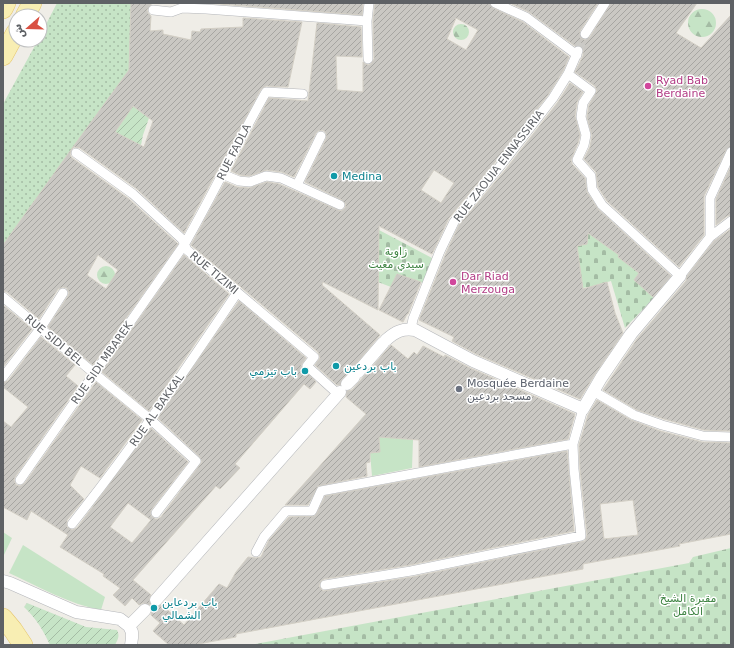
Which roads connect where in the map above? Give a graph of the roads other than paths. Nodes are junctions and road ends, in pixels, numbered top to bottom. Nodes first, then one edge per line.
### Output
1 (6, 3) edge
2 (369, 3) edge
3 (495, 3) edge
4 (605, 3) edge
5 (3, 9) edge
6 (153, 10) dead end
7 (367, 21) junction
8 (585, 34) tunnel mouth
9 (8, 47) edge
10 (3, 56) edge
11 (368, 59) dead end
12 (568, 74) junction
13 (303, 94) dead end
14 (320, 136) dead end
15 (731, 152) edge
16 (76, 153) dead end
17 (222, 174) junction
18 (297, 185) junction
19 (340, 205) dead end
20 (731, 221) edge
21 (710, 237) junction
22 (184, 245) junction
23 (680, 276) junction
24 (63, 293) dead end
25 (237, 293) junction
26 (3, 297) edge
27 (40, 328) junction
28 (411, 330) junction
29 (94, 374) junction
30 (3, 377) edge
31 (347, 384) junction
32 (593, 391) junction
33 (583, 409) junction
34 (150, 419) junction
35 (731, 437) edge
36 (573, 444) junction
37 (20, 480) dead end
38 (156, 513) dead end
39 (72, 524) dead end
40 (256, 552) dead end
41 (4, 581) edge
42 (325, 585) dead end
43 (156, 600) dead end
44 (146, 610) dead end
45 (3, 618) edge
46 (129, 626) junction
47 (23, 645) edge
48 (130, 645) edge

1 - 5 main road
2 - 7 street
3 - 12 street, RUE ZAOUIA ENNASSIRIA
4 - 8 street
6 - 7 street
7 - 11 street
9 - 10 main road
12 - 23 street
12 - 28 street, RUE ZAOUIA ENNASSIRIA
13 - 17 street, RUE FADLA
14 - 18 street
15 - 21 street
16 - 22 street, RUE TIZIMI
17 - 18 street
17 - 22 street, RUE FADLA
18 - 19 street
20 - 21 street
21 - 23 street
22 - 25 street, RUE TIZIMI
22 - 29 street, RUE SIDI MBAREK
23 - 32 street
24 - 27 street
25 - 31 street, RUE TIZIMI
25 - 34 street, RUE AL BAKKAL
26 - 27 street, RUE SIDI BEL
27 - 29 street, RUE SIDI BEL
27 - 30 street
28 - 31 street
28 - 33 street
29 - 34 street, RUE SIDI BEL
29 - 37 street, RUE SIDI MBAREK
31 - 43 street
32 - 33 street
32 - 35 street
33 - 36 street
34 - 38 street, RUE SIDI BEL
34 - 39 street, RUE AL BAKKAL
36 - 40 street
36 - 42 street
41 - 46 street
44 - 46 street
45 - 47 main road
46 - 48 street

